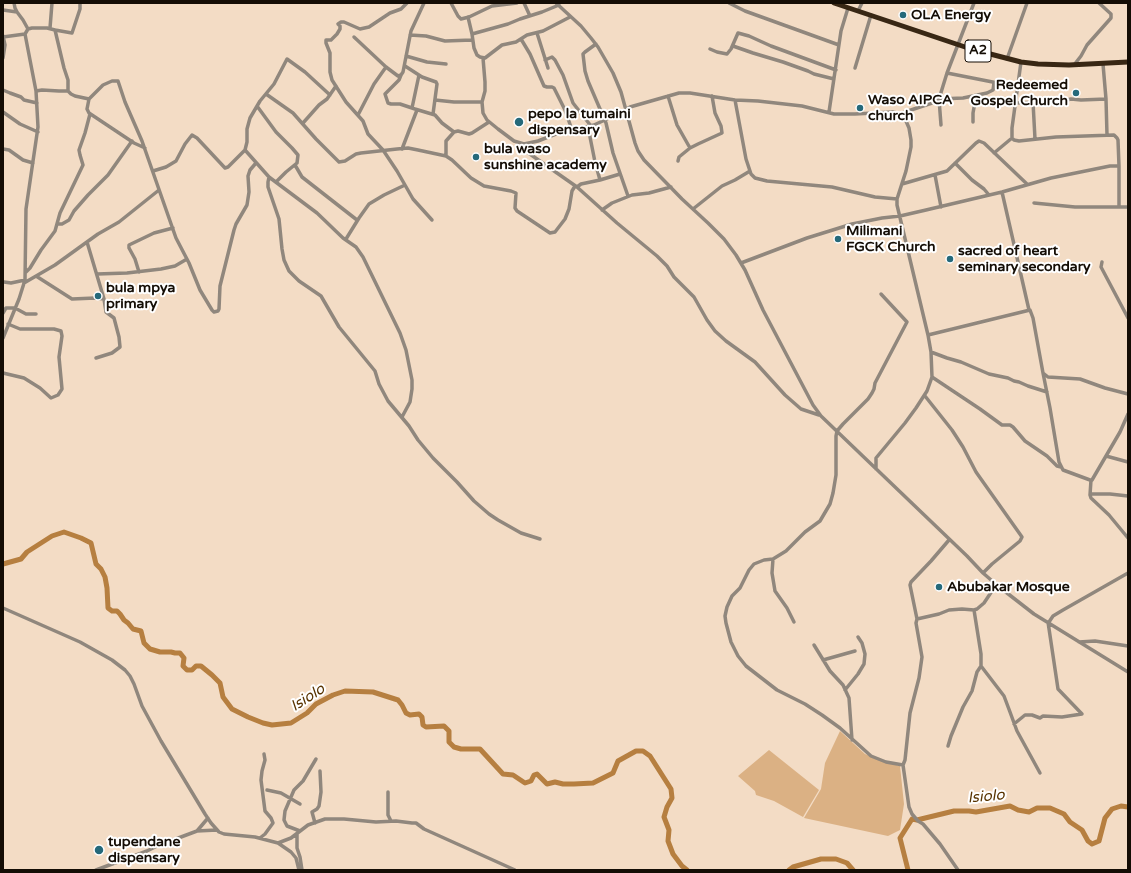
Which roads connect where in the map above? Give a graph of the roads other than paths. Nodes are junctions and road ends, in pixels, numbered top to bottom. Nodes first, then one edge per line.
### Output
1 (14, 3) edge
2 (52, 3) edge
3 (80, 3) edge
4 (407, 3) edge
5 (424, 3) edge
6 (451, 3) edge
7 (517, 3) edge
8 (524, 3) edge
9 (728, 3) edge
10 (834, 3) edge
11 (862, 3) edge
12 (974, 3) edge
13 (1027, 3) edge
14 (1099, 3) edge
15 (558, 4) edge
16 (848, 8) junction
17 (3, 10) edge
18 (858, 11) junction
19 (17, 12) junction
20 (871, 15) junction
21 (530, 16) junction
22 (570, 16) junction
23 (468, 17) junction
24 (50, 28) junction
25 (28, 29) junction
26 (55, 30) junction
27 (537, 33) junction
28 (25, 34) junction
29 (472, 34) junction
30 (410, 35) junction
31 (3, 36) edge
32 (354, 37) dead end
33 (521, 39) junction
34 (472, 40) junction
35 (596, 44) junction
36 (958, 44) junction
37 (839, 45) junction
38 (733, 46) junction
39 (710, 49) dead end
40 (406, 56) junction
41 (3, 58) edge
42 (483, 58) junction
43 (1007, 59) junction
44 (545, 60) junction
45 (1021, 62) junction
46 (1128, 62) edge
47 (446, 64) dead end
48 (1103, 64) junction
49 (1074, 65) junction
50 (405, 66) junction
51 (386, 67) junction
52 (548, 68) dead end
53 (855, 68) dead end
54 (836, 70) junction
55 (947, 73) junction
56 (401, 75) junction
57 (419, 75) junction
58 (834, 79) junction
59 (994, 83) junction
60 (336, 86) junction
61 (1018, 87) junction
62 (3, 90) edge
63 (36, 91) junction
64 (68, 91) junction
65 (266, 94) junction
66 (330, 95) junction
67 (668, 96) junction
68 (712, 96) junction
69 (974, 96) junction
70 (89, 99) junction
71 (939, 99) junction
72 (1106, 99) junction
73 (435, 100) junction
74 (735, 100) junction
75 (482, 102) junction
76 (1033, 102) junction
77 (1016, 103) junction
78 (37, 104) junction
79 (257, 106) junction
80 (412, 108) junction
81 (625, 108) junction
82 (417, 110) junction
83 (3, 112) edge
84 (829, 112) junction
85 (90, 114) junction
86 (433, 114) junction
87 (899, 114) junction
88 (358, 115) junction
89 (605, 120) junction
90 (489, 122) junction
91 (973, 122) dead end
92 (303, 123) junction
93 (941, 125) dead end
94 (589, 126) junction
95 (572, 130) junction
96 (38, 132) junction
97 (454, 132) junction
98 (1107, 135) junction
99 (1012, 138) junction
100 (1035, 139) junction
101 (132, 141) junction
102 (524, 144) junction
103 (145, 148) junction
104 (690, 148) junction
105 (3, 149) edge
106 (402, 149) junction
107 (245, 150) junction
108 (383, 150) junction
109 (994, 153) junction
110 (446, 156) junction
111 (678, 161) dead end
112 (33, 163) junction
113 (256, 163) junction
114 (955, 163) junction
115 (295, 165) junction
116 (1119, 166) junction
117 (153, 171) junction
118 (750, 171) junction
119 (620, 174) junction
120 (935, 175) junction
121 (269, 177) junction
122 (600, 180) junction
123 (276, 182) junction
124 (902, 184) junction
125 (1027, 184) junction
126 (405, 185) junction
127 (576, 186) junction
128 (672, 187) junction
129 (159, 190) junction
130 (1002, 192) junction
131 (989, 195) junction
132 (628, 196) junction
133 (897, 199) junction
134 (1034, 203) dead end
135 (941, 207) junction
136 (1119, 207) junction
137 (1128, 207) edge
138 (694, 209) junction
139 (602, 210) junction
140 (900, 216) junction
141 (357, 220) junction
142 (432, 220) dead end
143 (58, 224) junction
144 (173, 228) junction
145 (346, 240) junction
146 (87, 242) junction
147 (187, 259) junction
148 (1102, 262) dead end
149 (741, 263) junction
150 (26, 272) junction
151 (139, 272) junction
152 (97, 274) junction
153 (36, 276) junction
154 (24, 281) junction
155 (3, 283) edge
156 (881, 294) dead end
157 (104, 299) junction
158 (15, 308) junction
159 (1029, 310) junction
160 (3, 313) edge
161 (36, 314) dead end
162 (1128, 318) edge
163 (8, 324) junction
164 (928, 335) junction
165 (3, 338) edge
166 (931, 352) junction
167 (96, 358) dead end
168 (3, 373) edge
169 (1043, 373) junction
170 (932, 377) junction
171 (1047, 392) junction
172 (1128, 394) edge
173 (925, 396) junction
174 (1128, 414) edge
175 (820, 416) junction
176 (402, 417) junction
177 (837, 431) junction
178 (1106, 456) junction
179 (1128, 462) edge
180 (1061, 467) junction
181 (876, 468) junction
182 (1091, 480) junction
183 (1090, 494) junction
184 (1128, 496) edge
185 (1128, 538) edge
186 (540, 539) dead end
187 (949, 540) junction
188 (772, 559) junction
189 (983, 573) junction
190 (1128, 573) edge
191 (996, 585) junction
192 (3, 608) edge
193 (974, 610) junction
194 (917, 620) junction
195 (794, 622) dead end
196 (1048, 622) junction
197 (858, 637) dead end
198 (1078, 642) junction
199 (814, 645) dead end
200 (1128, 646) edge
201 (856, 651) dead end
202 (823, 660) junction
203 (981, 666) junction
204 (1128, 672) edge
205 (845, 690) junction
206 (1014, 724) junction
207 (852, 740) junction
208 (948, 746) dead end
209 (264, 754) dead end
210 (316, 759) dead end
211 (903, 765) junction
212 (320, 771) dead end
213 (1040, 773) dead end
214 (267, 790) dead end
215 (388, 792) dead end
216 (290, 798) junction
217 (300, 804) dead end
218 (208, 818) junction
219 (391, 821) junction
220 (315, 823) junction
221 (217, 830) junction
222 (197, 832) junction
223 (298, 832) junction
224 (260, 838) junction
225 (278, 843) junction
226 (300, 869) edge
227 (96, 870) edge
228 (515, 870) edge
229 (958, 870) edge

1 - 19 street
2 - 24 street
3 - 26 street
4 - 60 street
5 - 30 street
6 - 23 street
7 - 23 street
8 - 21 street
9 - 37 street
10 - 16 highway, A2
11 - 18 street
12 - 36 street
13 - 43 street
14 - 49 street
15 - 21 street
15 - 22 street
16 - 18 highway, A2
16 - 37 street
17 - 19 street
18 - 20 highway, A2
19 - 25 street
20 - 36 highway, A2
20 - 53 street
21 - 29 street
22 - 27 street
22 - 35 street
23 - 29 street
24 - 25 street
24 - 26 street
25 - 28 street
26 - 64 street
27 - 33 street
27 - 44 street
28 - 31 street
28 - 63 street
29 - 34 street
30 - 34 street
30 - 40 street
31 - 41 street
32 - 51 street
33 - 42 street
33 - 95 street
34 - 42 street
35 - 81 street
35 - 89 street
36 - 43 highway, A2
36 - 55 street
37 - 54 street
38 - 39 street
38 - 54 street
38 - 58 street
40 - 47 street
40 - 50 street
42 - 75 street
43 - 45 highway, A2
44 - 52 street
44 - 94 street
45 - 49 highway, A2
45 - 61 street
46 - 48 highway, A2
48 - 49 highway, A2
48 - 72 street
50 - 56 street
50 - 57 street
51 - 56 street
51 - 88 street
54 - 58 street
55 - 59 street
55 - 71 street
56 - 80 street
57 - 73 street
57 - 80 street
58 - 84 street
59 - 61 street
59 - 69 street
60 - 66 street
60 - 88 street
61 - 77 street
62 - 78 street
63 - 64 street
63 - 78 street
64 - 70 street
65 - 66 street
65 - 79 street
65 - 92 street
66 - 92 street
67 - 68 street
67 - 81 street
67 - 104 street
68 - 74 street
68 - 104 street
69 - 71 street
69 - 91 street
70 - 85 street
70 - 103 street
71 - 87 street
71 - 93 street
72 - 76 street
72 - 98 street
73 - 75 street
73 - 86 street
74 - 84 street
74 - 118 street
75 - 90 street
76 - 77 street
76 - 100 street
77 - 99 street
78 - 96 street
79 - 107 street
79 - 115 street
80 - 82 street
81 - 89 street
81 - 128 street
82 - 86 street
82 - 106 street
83 - 96 street
84 - 87 street
85 - 101 street
85 - 143 street
86 - 97 street
87 - 124 street
88 - 108 street
89 - 94 street
89 - 119 street
90 - 97 street
90 - 102 street
92 - 108 street
94 - 95 street
94 - 122 street
95 - 102 street
96 - 112 street
97 - 110 street
98 - 100 street
98 - 116 street
99 - 100 street
99 - 109 street
101 - 103 street
101 - 143 street
102 - 127 street
103 - 117 street
104 - 111 street
105 - 112 street
106 - 108 street
106 - 110 street
107 - 113 street
107 - 117 street
108 - 126 street
109 - 114 street
109 - 125 street
110 - 127 street
112 - 150 street
113 - 121 street
113 - 147 street
114 - 120 street
114 - 131 street
115 - 123 street
115 - 141 street
116 - 125 street
116 - 136 street
117 - 129 street
118 - 133 street
118 - 138 street
119 - 122 street
119 - 132 street
120 - 124 street
120 - 135 street
121 - 123 street
121 - 176 street
122 - 127 street
123 - 145 street
124 - 133 street
125 - 130 street
126 - 141 street
126 - 142 street
127 - 139 street
128 - 132 street
128 - 138 street
129 - 144 street
129 - 146 street
130 - 131 street
130 - 159 street
131 - 135 street
132 - 139 street
133 - 140 street
134 - 136 street
135 - 140 street
136 - 137 street
138 - 149 street
139 - 175 street
140 - 149 street
140 - 164 street
141 - 145 street
143 - 150 street
144 - 147 street
144 - 151 street
145 - 176 street
146 - 152 street
146 - 153 street
147 - 151 street
148 - 162 street
149 - 175 street
150 - 154 street
151 - 152 street
152 - 157 street
153 - 154 street
153 - 157 street
154 - 155 street
154 - 158 street
156 - 177 street
157 - 167 street
158 - 160 street
158 - 161 street
158 - 163 street
159 - 164 street
159 - 169 street
163 - 165 street
163 - 168 street
164 - 166 street
166 - 170 street
166 - 171 street
169 - 171 street
169 - 172 street
170 - 173 street
170 - 180 street
171 - 180 street
173 - 181 street
173 - 189 street
174 - 178 street
175 - 177 street
176 - 186 street
177 - 181 street
177 - 188 street
178 - 179 street
178 - 182 street
180 - 182 street
181 - 187 street
182 - 183 street
183 - 184 street
183 - 185 street
187 - 189 street
187 - 194 street
188 - 195 street
188 - 207 street
189 - 191 street
190 - 196 street
191 - 193 street
191 - 196 street
192 - 218 street
193 - 194 street
193 - 203 street
194 - 211 street
196 - 198 street
196 - 206 street
197 - 205 street
198 - 200 street
198 - 204 street
199 - 202 street
201 - 202 street
202 - 205 street
203 - 206 street
203 - 208 street
205 - 207 street
206 - 213 street
207 - 211 street
209 - 224 street
210 - 216 street
211 - 229 street
212 - 220 street
214 - 216 street
215 - 219 street
216 - 217 street
216 - 223 street
218 - 221 street
218 - 222 street
219 - 220 street
219 - 228 street
220 - 223 street
221 - 222 street
221 - 224 street
222 - 227 street
223 - 225 street
223 - 226 street
224 - 225 street
225 - 226 street

